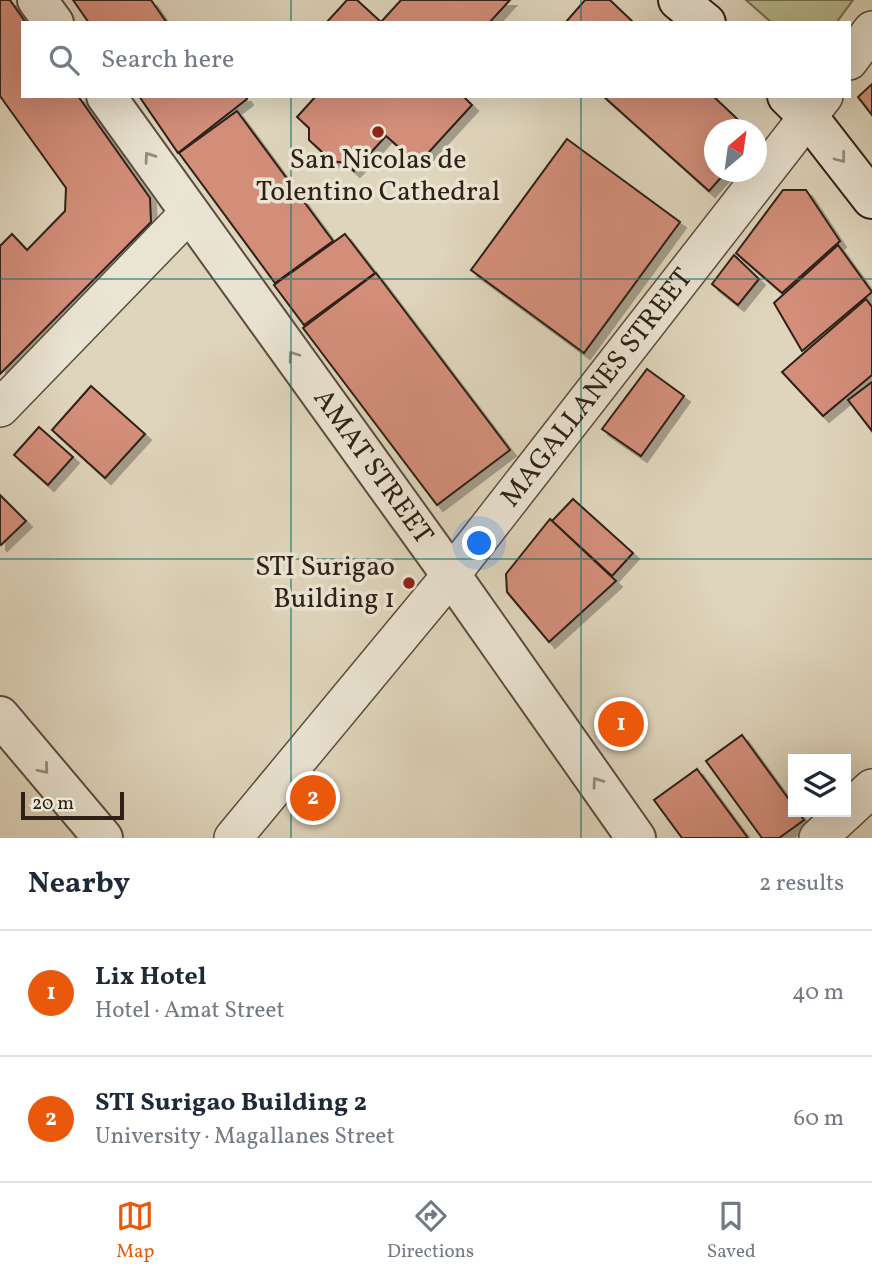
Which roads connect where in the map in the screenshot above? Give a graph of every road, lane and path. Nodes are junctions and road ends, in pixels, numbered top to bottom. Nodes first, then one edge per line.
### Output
1 (37, 0) edge
2 (678, 0) edge
3 (53, 21) edge
4 (704, 21) edge
5 (872, 30) edge
6 (851, 58) edge
7 (107, 98) edge
8 (806, 103) edge
9 (872, 200) edge
10 (189, 212) junction
11 (0, 408) edge
12 (451, 575) junction
13 (0, 716) edge
14 (872, 788) edge
15 (103, 838) edge
16 (233, 838) edge
17 (636, 838) edge
18 (818, 838) edge

1 - 3 street
2 - 4 street
5 - 6 street
10 -> 7 street, AMAT STREET
8 -> 9 street
8 - 12 street, MAGALLANES STREET
10 - 11 street
12 -> 10 street, AMAT STREET
12 - 16 street, MAGALLANES STREET
17 -> 12 street, AMAT STREET
13 -> 15 street
14 - 18 street

